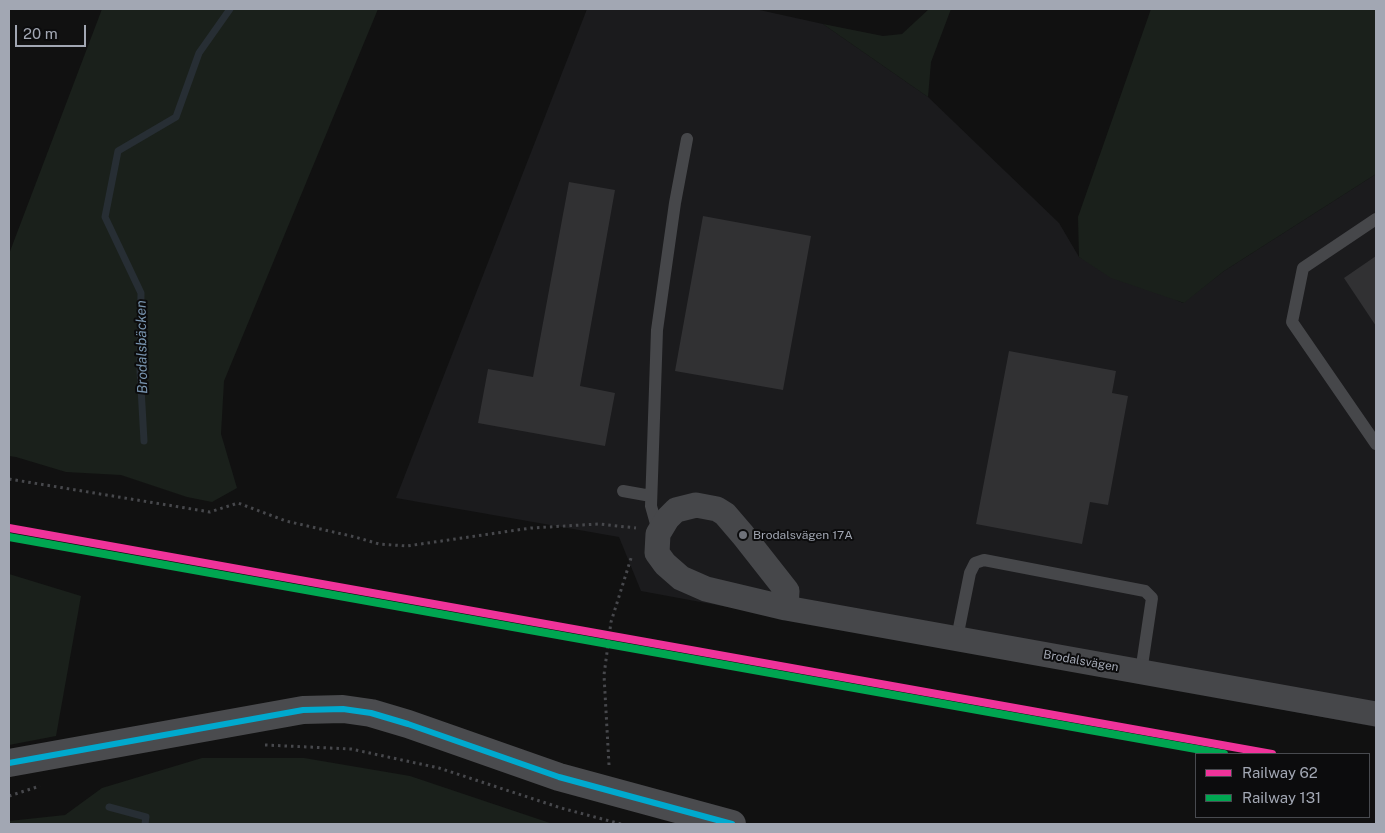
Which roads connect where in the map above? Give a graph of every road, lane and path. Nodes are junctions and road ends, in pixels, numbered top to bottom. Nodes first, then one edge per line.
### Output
1 (687, 139) dead end
2 (1376, 219) edge
3 (1376, 444) edge
4 (9, 479) edge
5 (623, 492) dead end
6 (651, 496) junction
7 (649, 532) junction
8 (786, 608) junction
9 (957, 638) junction
10 (1141, 672) junction
11 (1376, 714) edge
12 (262, 745) dead end
13 (9, 763) edge
14 (45, 784) dead end
15 (611, 791) junction
16 (9, 796) edge
17 (621, 824) edge
18 (732, 824) edge

1 - 6 lane
2 - 3 lane
4 - 7 path
5 - 6 lane
6 - 7 lane
7 - 8 street, Brodalsvägen
7 - 8 street
7 - 15 path
8 - 9 street, Brodalsvägen
9 - 10 street, Brodalsvägen
9 - 10 lane
10 - 11 street, Brodalsvägen
12 - 17 path
13 - 15 street
14 - 16 path
15 - 18 street

